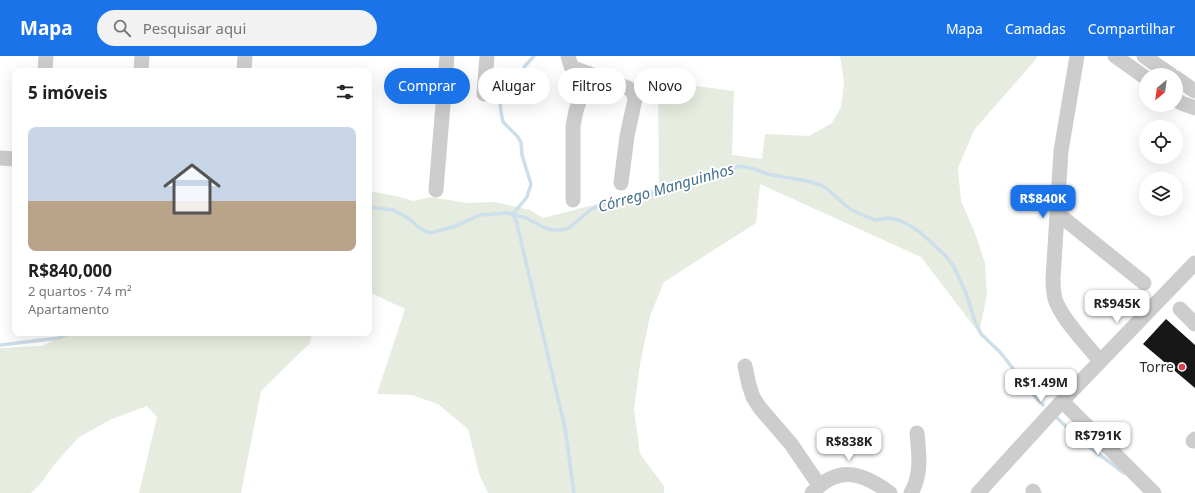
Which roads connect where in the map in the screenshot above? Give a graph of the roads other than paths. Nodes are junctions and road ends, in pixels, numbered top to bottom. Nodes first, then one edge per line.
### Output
1 (46, 56) edge
2 (142, 56) edge
3 (245, 56) edge
4 (447, 56) edge
5 (487, 56) edge
6 (568, 56) edge
7 (1077, 56) edge
8 (1115, 56) edge
9 (1144, 56) edge
10 (45, 68) edge
11 (141, 68) edge
12 (244, 68) edge
13 (486, 68) edge
14 (576, 68) edge
15 (1161, 68) edge
16 (1139, 73) edge
17 (1183, 83) edge
18 (626, 87) edge
19 (1195, 91) edge
20 (578, 104) edge
21 (1183, 104) edge
22 (1195, 108) edge
23 (0, 158) edge
24 (12, 159) edge
25 (621, 183) dead end
26 (436, 190) dead end
27 (573, 200) dead end
28 (1057, 213) junction
29 (1195, 263) edge
30 (1144, 283) dead end
31 (1180, 309) dead end
32 (1195, 324) edge
33 (1100, 361) junction
34 (745, 366) dead end
35 (1060, 403) junction
36 (917, 433) dead end
37 (815, 489) edge
38 (890, 493) edge
39 (910, 493) edge
40 (978, 493) edge
41 (1154, 493) edge

1 - 10 street
2 - 11 street
3 - 12 street
4 - 26 street
5 - 13 street
6 - 14 street
7 - 28 street
8 - 16 street
9 - 15 street
17 - 19 street
18 - 25 street
20 - 27 street
21 - 22 street
23 - 24 street
28 - 30 street
28 - 33 street
29 - 33 street
31 - 32 street
33 - 35 street
34 - 37 street
35 - 40 street
35 - 41 street
36 - 39 street
37 - 38 street

